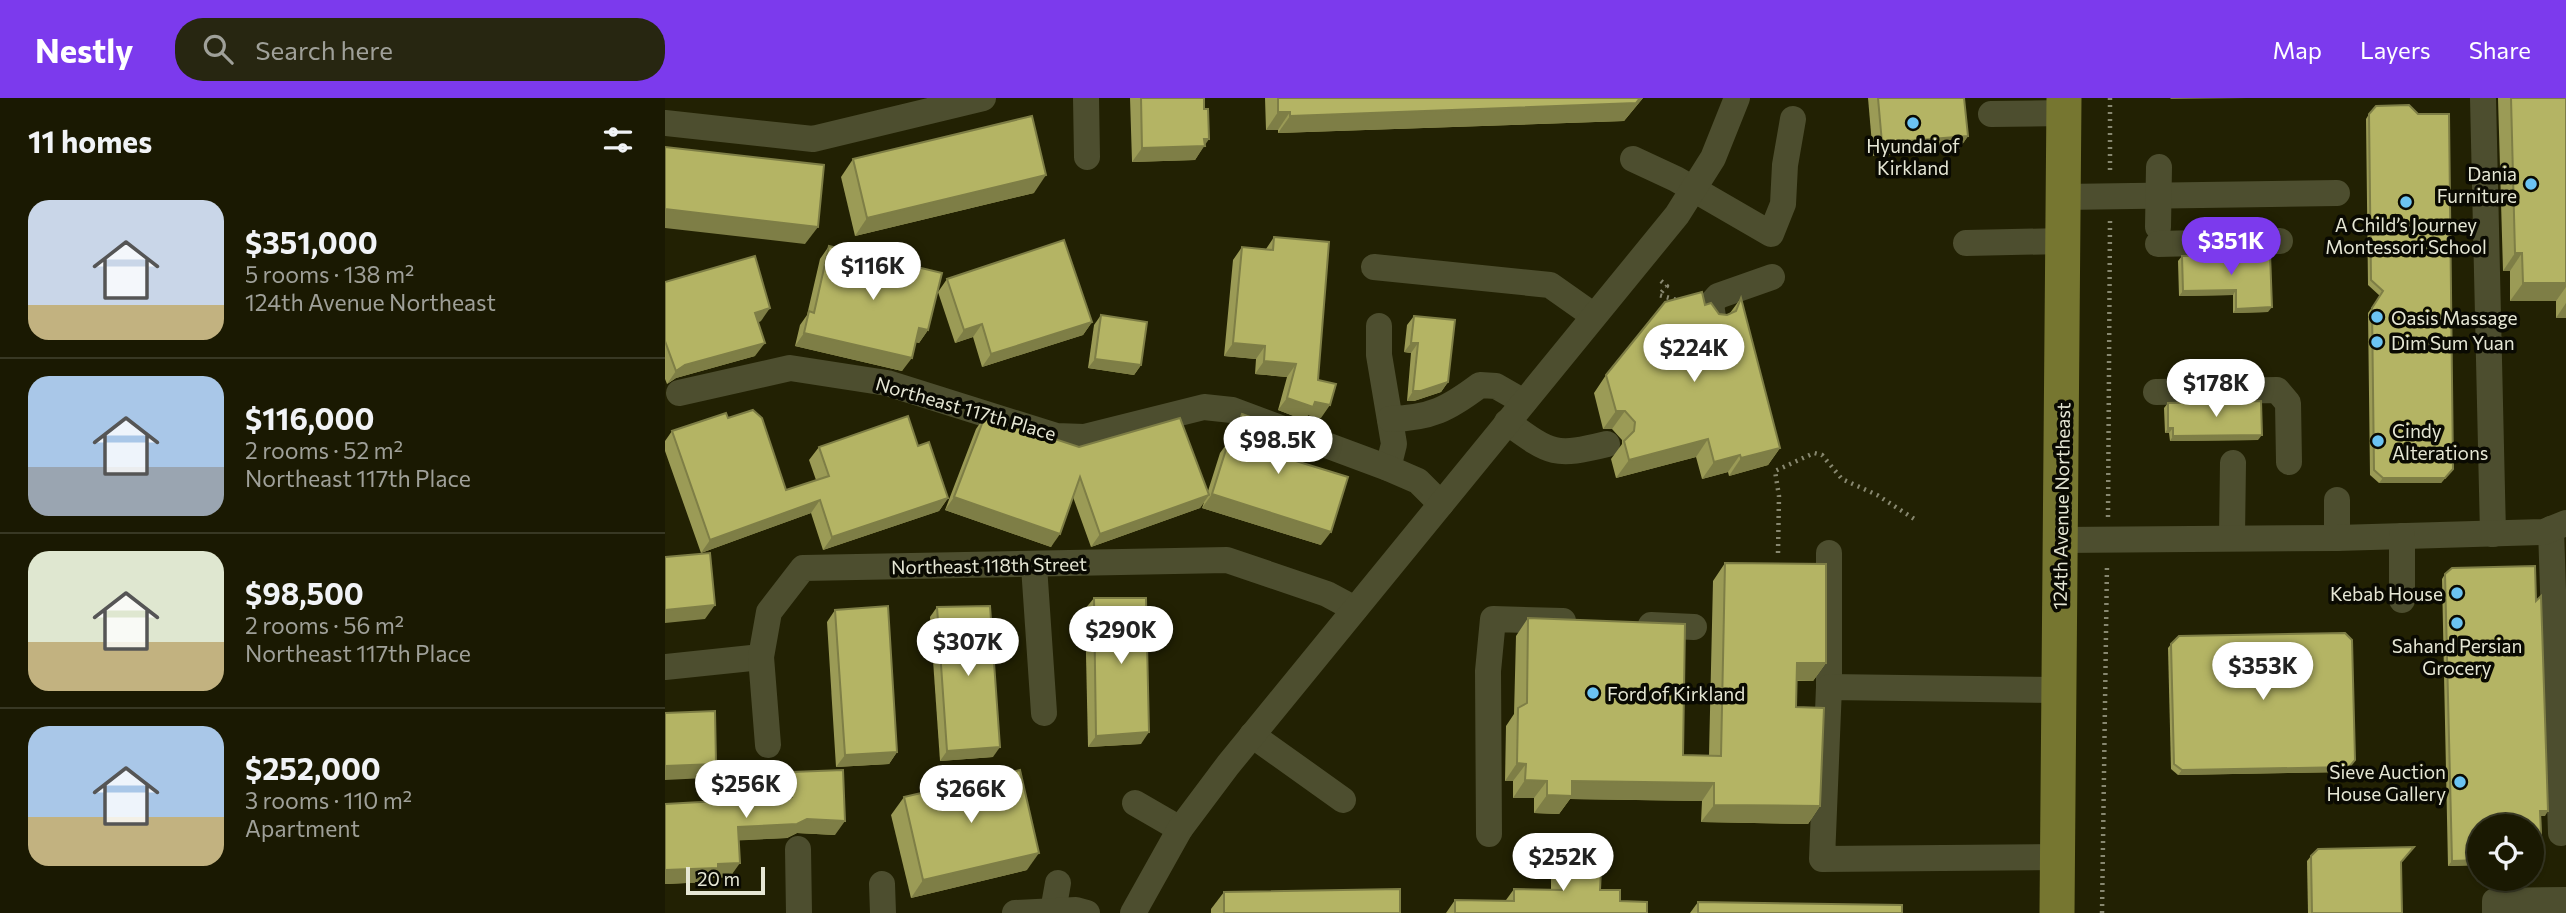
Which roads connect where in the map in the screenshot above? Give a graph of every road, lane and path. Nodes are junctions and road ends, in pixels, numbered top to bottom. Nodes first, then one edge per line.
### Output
1 (983, 98) edge
2 (1086, 98) edge
3 (1737, 98) edge
4 (2110, 98) edge
5 (2483, 98) edge
6 (2064, 105) edge
7 (1991, 114) dead end
8 (1793, 119) dead end
9 (665, 123) edge
10 (1087, 157) dead end
11 (1633, 159) dead end
12 (2159, 167) dead end
13 (1694, 189) junction
14 (2337, 193) dead end
15 (2159, 196) junction
16 (2063, 197) junction
17 (2110, 198) junction
18 (2063, 241) junction
19 (2280, 241) dead end
20 (1966, 243) dead end
21 (1374, 267) dead end
22 (1772, 277) dead end
23 (1661, 281) dead end
24 (1659, 295) dead end
25 (1594, 316) junction
26 (1713, 317) edge
27 (1379, 326) dead end
28 (2155, 392) dead end
29 (679, 393) dead end
30 (1515, 412) junction
31 (1390, 419) junction
32 (1607, 444) dead end
33 (2289, 462) dead end
34 (2233, 463) dead end
35 (1388, 468) junction
36 (2337, 500) dead end
37 (1441, 504) junction
38 (1916, 520) dead end
39 (2558, 526) edge
40 (2493, 534) junction
41 (2402, 536) junction
42 (2232, 537) junction
43 (2337, 538) junction
44 (2108, 539) junction
45 (2061, 540) junction
46 (1778, 553) dead end
47 (1829, 553) dead end
48 (1034, 566) junction
49 (2402, 600) dead end
50 (1355, 609) junction
51 (1589, 622) edge
52 (1631, 624) edge
53 (1694, 627) dead end
54 (761, 657) junction
55 (665, 667) edge
56 (1829, 687) junction
57 (2058, 690) junction
58 (1044, 713) dead end
59 (1252, 735) junction
60 (768, 745) dead end
61 (1343, 800) dead end
62 (1135, 803) dead end
63 (1180, 829) junction
64 (2561, 833) dead end
65 (1489, 834) dead end
66 (798, 849) dead end
67 (2058, 857) junction
68 (1058, 883) dead end
69 (882, 884) dead end
70 (2561, 904) edge
71 (1053, 911) junction
72 (799, 913) edge
73 (883, 913) edge
74 (1015, 913) edge
75 (1087, 913) edge
76 (1133, 913) edge
77 (2057, 913) edge
78 (2102, 913) edge
79 (2495, 913) edge

1 - 9 street
2 - 10 street
3 - 13 street
4 - 17 path
5 - 40 street
6 - 7 street
6 - 16 main road, 124th Avenue Northeast
8 - 13 street
11 - 13 street
12 - 15 street
13 - 25 street
14 - 15 street
15 - 17 street
15 - 19 street
16 - 17 street
16 - 18 main road, 124th Avenue Northeast
17 - 44 path
18 - 20 street
18 - 45 main road, 124th Avenue Northeast
21 - 25 street
22 - 26 street
23 - 24 path
25 - 30 street
27 - 31 street
28 - 33 street
29 - 35 street, Northeast 117th Place
30 - 31 street
30 - 32 street
30 - 37 street
31 - 35 street
34 - 42 street
35 - 37 street, Northeast 117th Place
36 - 43 street
37 - 50 street
38 - 46 path
39 - 40 street
39 - 64 street
40 - 41 street
41 - 43 street
41 - 49 street
42 - 43 street
42 - 44 street
44 - 45 street
44 - 78 path
45 - 57 main road, 124th Avenue Northeast
47 - 56 street
48 - 50 street, Northeast 118th Street
48 - 54 street, Northeast 118th Street
48 - 58 street
50 - 59 street
51 - 65 street
52 - 53 street
54 - 55 street
54 - 60 street, Northeast 118th Street
56 - 57 street
56 - 67 street
57 - 67 main road, 124th Avenue Northeast
59 - 61 street
59 - 63 street
62 - 63 street
63 - 76 street
66 - 72 street
67 - 77 main road, 124th Avenue Northeast
68 - 71 street
69 - 73 street
70 - 79 street
71 - 74 street
71 - 75 street

